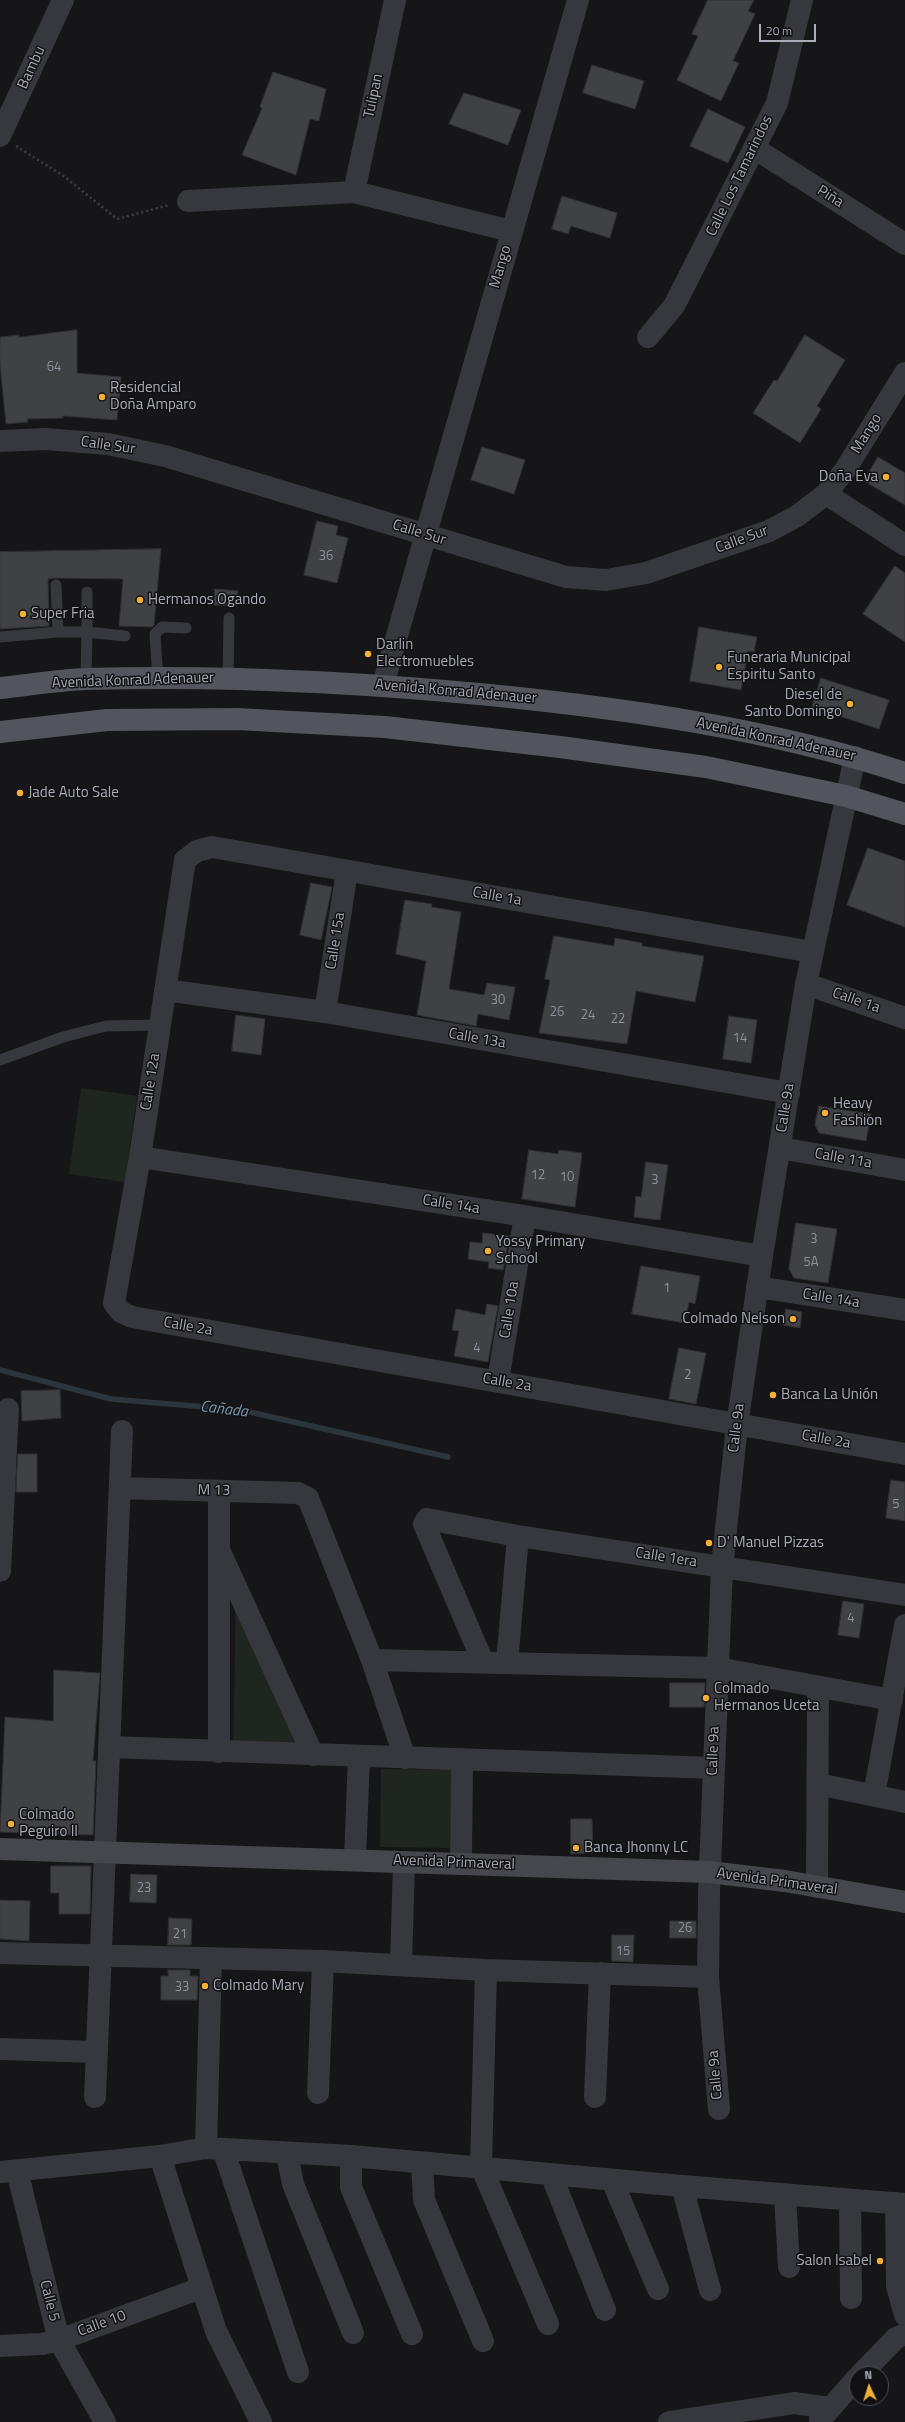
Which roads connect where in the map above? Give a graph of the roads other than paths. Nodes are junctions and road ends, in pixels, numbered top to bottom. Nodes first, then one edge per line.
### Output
1 (63, 0) edge
2 (395, 0) edge
3 (578, 0) edge
4 (802, 0) edge
5 (7, 140) edge
6 (754, 148) junction
7 (354, 192) junction
8 (188, 201) road end
9 (511, 231) junction
10 (905, 244) edge
11 (648, 337) dead end
12 (905, 373) edge
13 (0, 441) edge
14 (826, 494) junction
15 (426, 536) junction
16 (905, 545) edge
17 (56, 585) dead end
18 (86, 592) dead end
19 (229, 618) dead end
20 (186, 628) dead end
21 (58, 632) junction
22 (87, 632) junction
23 (125, 636) dead end
24 (0, 637) edge
25 (86, 679) junction
26 (228, 679) junction
27 (158, 680) junction
28 (383, 685) junction
29 (0, 688) edge
30 (0, 732) edge
31 (855, 756) junction
32 (905, 773) edge
33 (846, 796) junction
34 (905, 814) edge
35 (185, 860) joint
36 (347, 871) junction
37 (812, 952) junction
38 (806, 984) junction
39 (165, 990) junction
40 (325, 1012) junction
41 (905, 1018) edge
42 (160, 1025) junction
43 (0, 1060) edge
44 (789, 1094) junction
45 (780, 1148) junction
46 (140, 1157) junction
47 (905, 1170) edge
48 (525, 1216) junction
49 (762, 1256) junction
50 (757, 1287) junction
51 (114, 1302) joint
52 (905, 1310) edge
53 (498, 1381) junction
54 (8, 1409) dead end
55 (737, 1425) junction
56 (122, 1431) dead end
57 (3, 1437) edge
58 (905, 1454) edge
59 (120, 1488) junction
60 (219, 1491) junction
61 (518, 1536) junction
62 (219, 1548) junction
63 (722, 1567) junction
64 (0, 1572) edge
65 (905, 1595) edge
66 (905, 1625) edge
67 (372, 1660) junction
68 (482, 1662) junction
69 (507, 1663) junction
70 (717, 1668) junction
71 (818, 1687) junction
72 (892, 1700) junction
73 (109, 1747) junction
74 (219, 1752) junction
75 (314, 1755) junction
76 (359, 1756) junction
77 (405, 1758) junction
78 (462, 1760) junction
79 (714, 1768) junction
80 (818, 1784) junction
81 (874, 1795) junction
82 (905, 1802) edge
83 (0, 1849) edge
84 (105, 1852) junction
85 (355, 1860) junction
86 (404, 1862) junction
87 (461, 1863) junction
88 (709, 1872) junction
89 (817, 1887) junction
90 (905, 1902) edge
91 (0, 1953) edge
92 (101, 1956) junction
93 (211, 1959) junction
94 (323, 1961) junction
95 (401, 1965) junction
96 (486, 1970) junction
97 (600, 1973) junction
98 (708, 1977) junction
99 (0, 2049) edge
100 (97, 2052) junction
101 (318, 2093) dead end
102 (95, 2097) dead end
103 (595, 2097) dead end
104 (719, 2109) dead end
105 (214, 2149) junction
106 (287, 2154) junction
107 (160, 2156) junction
108 (351, 2156) junction
109 (422, 2164) junction
110 (481, 2166) junction
111 (8, 2171) edge
112 (551, 2174) junction
113 (612, 2180) junction
114 (682, 2186) junction
115 (785, 2195) junction
116 (850, 2200) junction
117 (901, 2204) edge
118 (789, 2267) dead end
119 (201, 2288) junction
120 (658, 2289) dead end
121 (710, 2290) dead end
122 (850, 2298) dead end
123 (605, 2310) dead end
124 (905, 2316) edge
125 (548, 2324) dead end
126 (353, 2333) dead end
127 (412, 2334) dead end
128 (905, 2334) edge
129 (58, 2340) junction
130 (483, 2341) dead end
131 (0, 2346) edge
132 (869, 2366) edge
133 (298, 2372) dead end
134 (849, 2387) edge
135 (824, 2415) edge
136 (105, 2422) edge
137 (261, 2422) edge
138 (669, 2422) edge

1 - 5 street, Bambu
2 - 7 street, Tulipan
3 - 9 street, Mango
4 - 6 street, Calle Los Tamarindos
6 - 10 street, Piña
6 - 11 street, Calle Los Tamarindos
7 - 8 street
7 - 9 street
9 - 15 street, Mango
12 - 14 street, Mango
13 - 15 street, Calle Sur
14 - 15 street, Calle Sur
14 - 16 street
15 - 28 street, Mango
17 - 21 lane
18 - 22 lane
19 - 26 lane
20 - 27 lane
21 - 22 lane
21 - 24 lane
22 - 23 lane
22 - 25 lane
25 - 27 main road, Avenida Konrad Adenauer
25 - 29 main road, Avenida Konrad Adenauer
26 - 27 main road, Avenida Konrad Adenauer
26 - 28 main road, Avenida Konrad Adenauer
28 - 31 main road, Avenida Konrad Adenauer
30 - 33 main road
31 - 32 main road, Avenida Konrad Adenauer
31 - 33 street, Calle 9a
33 - 34 main road
33 - 37 street, Calle 9a
35 - 36 street, Calle 1a
35 - 39 street, Calle 12a
36 - 37 street, Calle 1a
36 - 40 street, Calle 15a
37 - 38 street, Calle 9a
38 - 41 street, Calle 1a
38 - 44 street, Calle 9a
39 - 40 street, Calle 13a
39 - 42 street, Calle 12a
40 - 44 street, Calle 13a
42 - 43 lane
42 - 46 street, Calle 12a
44 - 45 street, Calle 9a
45 - 47 street, Calle 11a
45 - 49 street, Calle 9a
46 - 48 street, Calle 14a
46 - 51 street, Calle 12a
48 - 49 street, Calle 14a
48 - 53 street, Calle 10a
49 - 50 street, Calle 9a
50 - 52 street, Calle 14a
50 - 55 street, Calle 9a
51 - 53 street, Calle 2a
53 - 55 street, Calle 2a
54 - 57 street
55 - 58 street, Calle 2a
55 - 63 street, Calle 9a
56 - 59 street
57 - 64 street
59 - 60 street, M 13
59 - 73 street
60 - 62 street
60 - 67 street, M 13
61 - 63 street, Calle 1era
61 - 68 street, Calle 1era
61 - 69 street
62 - 74 street
62 - 75 street
63 - 65 street, Calle 1era
63 - 70 street, Calle 9a
66 - 72 street
67 - 68 street
67 - 77 street
68 - 69 street
69 - 70 street
70 - 71 street
70 - 79 street, Calle 9a
71 - 72 street
71 - 80 street
72 - 81 street
73 - 74 street
73 - 84 street
74 - 75 street
75 - 76 street
76 - 77 street
76 - 85 street
77 - 78 street
78 - 79 street
78 - 87 street
79 - 88 street, Calle 9a
80 - 81 street
80 - 89 street
81 - 82 street
83 - 84 street, Avenida Primaveral
84 - 85 street, Avenida Primaveral
84 - 92 street
85 - 86 street, Avenida Primaveral
86 - 87 street, Avenida Primaveral
86 - 95 street
87 - 88 street, Avenida Primaveral
88 - 89 street, Avenida Primaveral
88 - 98 street, Calle 9a
89 - 90 street, Avenida Primaveral
91 - 92 street
92 - 93 street
92 - 100 street
93 - 94 street
93 - 105 street
94 - 95 street
94 - 101 street
95 - 96 street
96 - 97 street
96 - 110 street
97 - 98 street
97 - 103 street
98 - 104 street, Calle 9a
99 - 100 street
100 - 102 street
105 - 106 street
105 - 107 street
105 - 133 street
106 - 108 street
106 - 126 street
107 - 111 street
107 - 119 street
108 - 109 street
108 - 127 street
109 - 110 street
109 - 130 street
110 - 112 street
110 - 125 street
111 - 129 street, Calle 5
112 - 113 street
112 - 123 street
113 - 114 street
113 - 120 street
114 - 115 street
114 - 121 street
115 - 116 street
115 - 118 street
116 - 117 street
116 - 122 street
117 - 124 street
119 - 129 street, Calle 10
119 - 137 street
128 - 132 street
129 - 131 street, Calle 10
129 - 136 street, Calle 5
134 - 135 street
135 - 138 street

